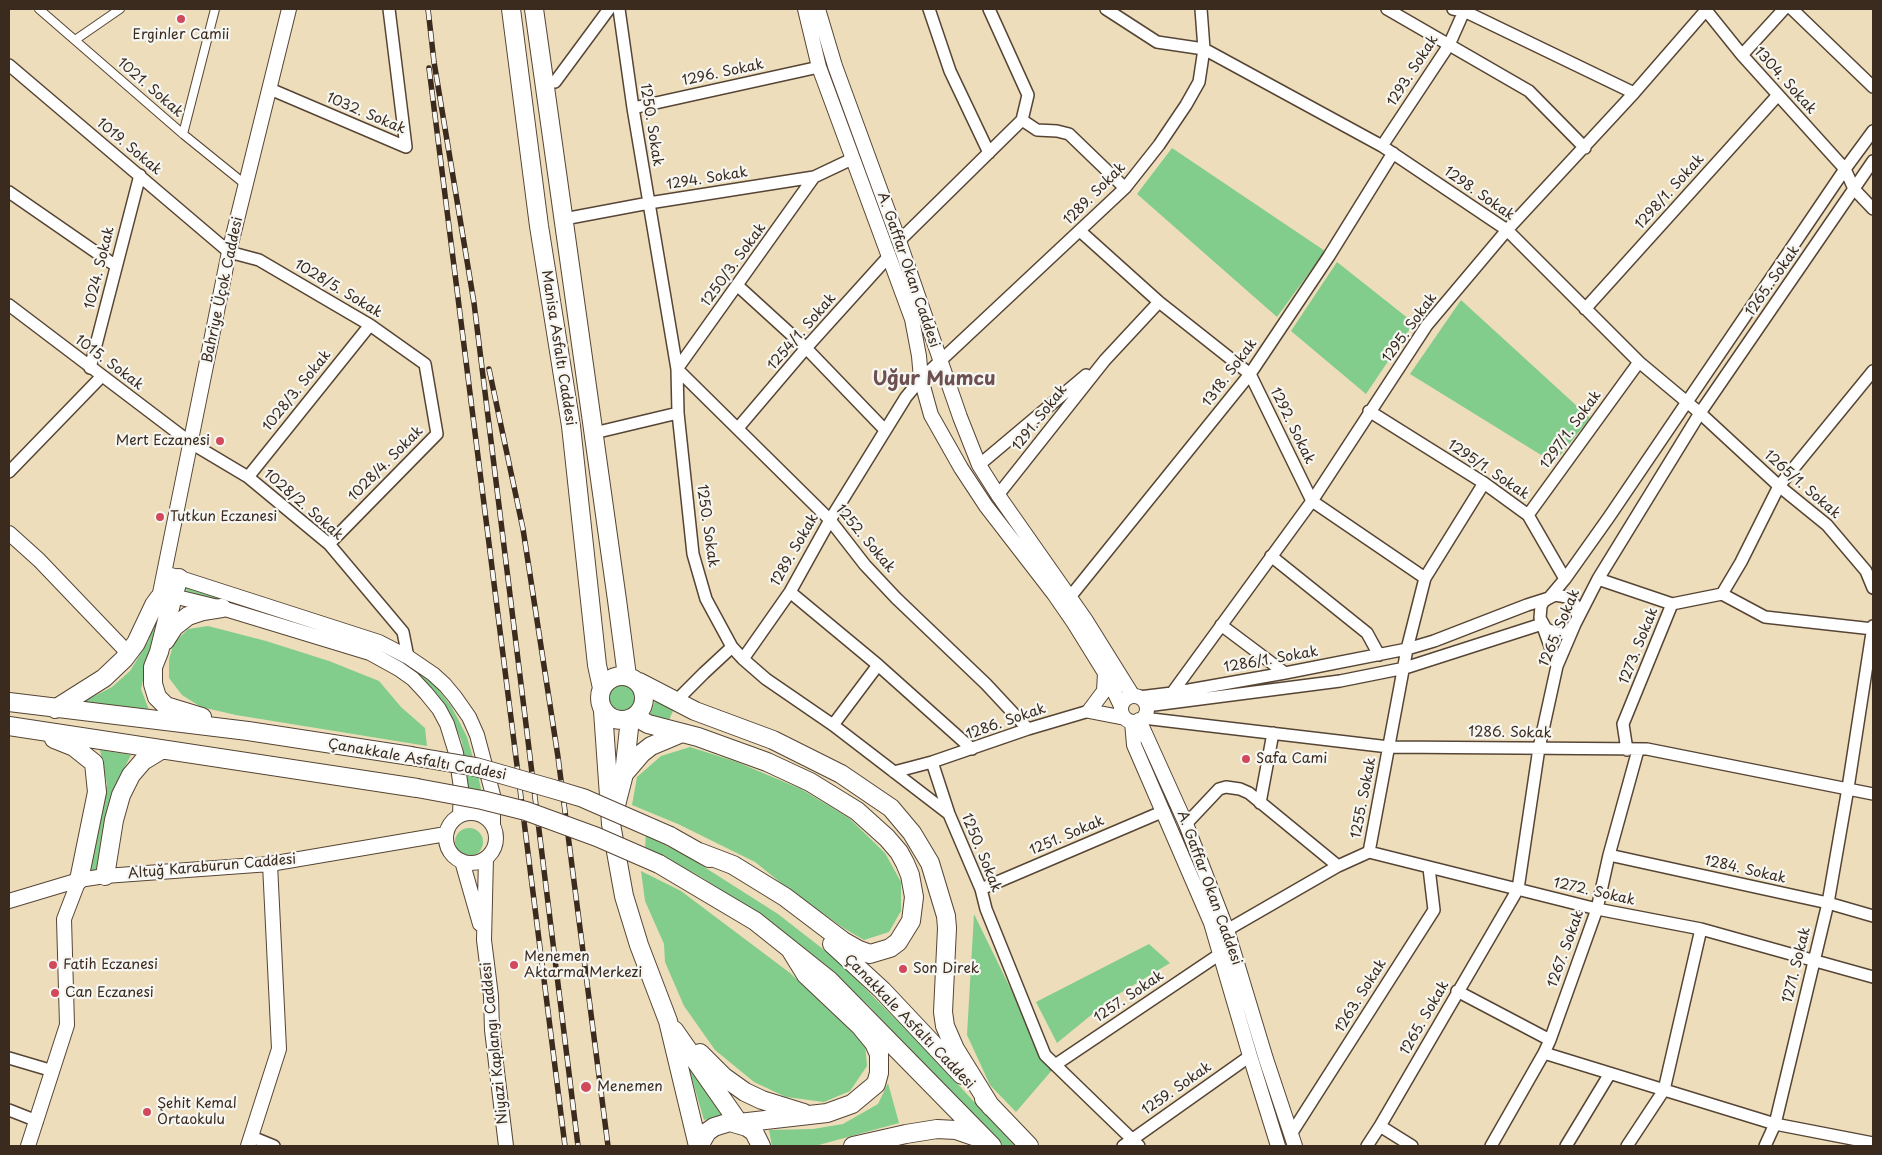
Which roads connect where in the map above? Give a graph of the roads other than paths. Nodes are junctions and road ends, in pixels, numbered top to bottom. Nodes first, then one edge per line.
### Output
1 (39, 9) edge
2 (120, 9) edge
3 (215, 9) edge
4 (289, 9) edge
5 (389, 9) edge
6 (511, 9) edge
7 (534, 9) edge
8 (609, 9) edge
9 (620, 9) edge
10 (805, 9) edge
11 (818, 9) edge
12 (929, 9) edge
13 (989, 9) edge
14 (1106, 9) edge
15 (1201, 9) edge
16 (1387, 9) edge
17 (1461, 9) edge
18 (1706, 9) edge
19 (1784, 9) edge
20 (1792, 9) edge
21 (75, 40) junction
22 (1449, 45) junction
23 (1204, 49) junction
24 (1742, 55) junction
25 (9, 65) edge
26 (820, 67) junction
27 (555, 82) dead end
28 (1873, 87) edge
29 (270, 89) junction
30 (1634, 93) junction
31 (1778, 95) junction
32 (633, 108) junction
33 (1022, 120) junction
34 (1873, 131) edge
35 (183, 134) junction
36 (1382, 146) junction
37 (1585, 148) junction
38 (989, 152) junction
39 (1393, 153) junction
40 (852, 159) junction
41 (1873, 162) edge
42 (1845, 169) junction
43 (140, 175) junction
44 (814, 178) junction
45 (246, 185) junction
46 (1125, 188) junction
47 (1854, 190) junction
48 (9, 192) edge
49 (649, 203) junction
50 (1873, 209) edge
51 (564, 219) junction
52 (1506, 230) junction
53 (1080, 231) junction
54 (900, 241) junction
55 (229, 252) junction
56 (889, 256) junction
57 (116, 266) junction
58 (738, 286) junction
59 (1160, 302) junction
60 (9, 305) edge
61 (1585, 309) junction
62 (370, 325) junction
63 (806, 348) junction
64 (1105, 360) junction
65 (940, 361) junction
66 (1639, 362) junction
67 (425, 364) joint
68 (90, 368) junction
69 (677, 369) junction
70 (1873, 373) edge
71 (1250, 374) junction
72 (102, 376) junction
73 (920, 379) junction
74 (1687, 404) junction
75 (1369, 412) junction
76 (678, 413) junction
77 (1700, 413) junction
78 (738, 428) junction
79 (884, 429) junction
80 (594, 433) junction
81 (191, 443) junction
82 (979, 465) junction
83 (9, 472) edge
84 (248, 477) junction
85 (1484, 483) junction
86 (1779, 486) junction
87 (998, 495) junction
88 (1312, 501) junction
89 (1528, 515) junction
90 (830, 520) junction
91 (9, 533) edge
92 (329, 544) junction
93 (1272, 556) junction
94 (172, 575) junction
95 (1425, 578) junction
96 (1565, 579) junction
97 (1598, 579) junction
98 (1873, 588) edge
99 (790, 592) junction
100 (1722, 594) junction
101 (166, 597) junction
102 (1070, 597) junction
103 (1549, 598) junction
104 (1672, 604) junction
105 (222, 608) junction
106 (1542, 624) junction
107 (1575, 624) junction
108 (1221, 625) junction
109 (1873, 628) edge
110 (732, 647) junction
111 (1407, 649) junction
112 (159, 652) junction
113 (128, 653) junction
114 (1379, 655) junction
115 (408, 657) junction
116 (743, 659) junction
117 (878, 666) junction
118 (1557, 666) junction
119 (1405, 668) junction
120 (1105, 673) junction
121 (1285, 673) junction
122 (633, 679) junction
123 (602, 688) junction
124 (1172, 693) junction
125 (676, 701) junction
126 (9, 702) edge
127 (55, 709) junction
128 (603, 710) junction
129 (1135, 710) junction
130 (1089, 711) junction
131 (633, 718) junction
132 (833, 725) junction
133 (9, 726) edge
134 (31, 729) junction
135 (1028, 729) junction
136 (248, 731) junction
137 (682, 733) junction
138 (1274, 733) junction
139 (1389, 746) junction
140 (1539, 748) junction
141 (972, 749) junction
142 (161, 750) junction
143 (1633, 750) junction
144 (932, 762) junction
145 (894, 772) junction
146 (624, 774) junction
147 (1848, 788) junction
148 (1873, 794) edge
149 (1260, 803) junction
150 (1164, 811) junction
151 (949, 814) junction
152 (460, 815) junction
153 (492, 824) junction
154 (611, 824) junction
155 (1186, 824) junction
156 (446, 834) junction
157 (699, 852) junction
158 (1369, 852) junction
159 (1609, 855) junction
160 (486, 858) junction
161 (462, 861) junction
162 (270, 864) junction
163 (1338, 866) junction
164 (1429, 868) junction
165 (105, 876) junction
166 (80, 880) junction
167 (981, 889) junction
168 (1518, 889) junction
169 (9, 901) edge
170 (1828, 903) junction
171 (1597, 909) junction
172 (1873, 916) edge
173 (1701, 929) junction
174 (1227, 930) junction
175 (484, 940) junction
176 (790, 949) junction
177 (1220, 954) junction
178 (1812, 961) junction
179 (1873, 977) edge
180 (1458, 991) junction
181 (668, 1021) junction
182 (1550, 1040) junction
183 (1544, 1053) junction
184 (1250, 1056) junction
185 (9, 1058) edge
186 (1055, 1065) junction
187 (53, 1071) junction
188 (1609, 1075) junction
189 (1664, 1090) junction
190 (991, 1107) junction
191 (9, 1110) edge
192 (811, 1115) junction
193 (37, 1121) junction
194 (739, 1123) junction
195 (1775, 1124) junction
196 (1380, 1126) junction
197 (1293, 1140) edge
198 (250, 1142) edge
199 (1873, 1143) edge
200 (989, 1144) edge
201 (1131, 1144) edge
202 (28, 1146) edge
203 (274, 1146) edge
204 (506, 1146) edge
205 (699, 1146) edge
206 (761, 1146) edge
207 (853, 1146) edge
208 (1029, 1146) edge
209 (1278, 1146) edge
210 (1367, 1146) edge
211 (1412, 1146) edge
212 (1491, 1146) edge
213 (1566, 1146) edge
214 (1627, 1146) edge
215 (1765, 1146) edge

1 - 21 street, 1021. Sokak
2 - 21 street
3 - 35 street
4 - 29 street, Bahriye Üçok Caddesi
5 - 29 street, 1032. Sokak
6 - 123 highway, Manisa Asfaltı Caddesi
7 - 51 highway, Manisa Asfaltı Caddesi
8 - 27 street
9 - 32 street, 1250. Sokak
10 - 26 street, A. Gaffar Okan Caddesi
11 - 54 street, A. Gaffar Okan Caddesi
12 - 38 street
13 - 33 street
14 - 23 street
15 - 23 street, 1289. Sokak
16 - 22 street
17 - 22 street, 1293. Sokak
17 - 30 street
18 - 24 street, 1304. Sokak
18 - 30 street, 1295. Sokak
19 - 24 street
20 - 28 street
21 - 35 street, 1021. Sokak
22 - 36 street, 1293. Sokak
22 - 37 street
23 - 36 street, 1298. Sokak
23 - 46 street, 1289. Sokak
24 - 31 street, 1304. Sokak
25 - 43 street, 1019. Sokak
26 - 32 street, 1296. Sokak
26 - 40 street, A. Gaffar Okan Caddesi
29 - 45 street, Bahriye Üçok Caddesi
30 - 37 street, 1295. Sokak
31 - 42 street, 1304. Sokak
31 - 61 street, 1298/1. Sokak
32 - 49 street, 1250. Sokak
33 - 38 street
33 - 46 street
34 - 42 street, 1265. Sokak
35 - 45 street, 1021. Sokak
36 - 39 street, 1298. Sokak
37 - 52 street, 1295. Sokak
38 - 54 street
39 - 52 street, 1298. Sokak
39 - 71 street, 1318. Sokak
40 - 44 street, 1294. Sokak
40 - 56 street, A. Gaffar Okan Caddesi
41 - 47 street, 1265. Sokak
42 - 47 street, 1304. Sokak
42 - 74 street, 1265. Sokak
43 - 55 street, 1019. Sokak
43 - 57 street, 1024. Sokak
44 - 49 street, 1294. Sokak
44 - 58 street, 1250/3. Sokak
45 - 55 street, Bahriye Üçok Caddesi
46 - 53 street, 1289. Sokak
47 - 50 street
47 - 77 street, 1265. Sokak
48 - 57 street
49 - 51 street, 1294. Sokak
49 - 69 street, 1250. Sokak
51 - 80 highway, Manisa Asfaltı Caddesi
52 - 61 street, 1298. Sokak
52 - 75 street, 1295. Sokak
53 - 59 street, 1292. Sokak
53 - 65 street, 1289. Sokak
54 - 65 street, A. Gaffar Okan Caddesi
55 - 62 street, 1028/5. Sokak
55 - 81 street, Bahriye Üçok Caddesi
56 - 63 street, 1254/1. Sokak
56 - 73 street, A. Gaffar Okan Caddesi
57 - 68 street, 1024. Sokak
58 - 63 street
58 - 69 street, 1250/3. Sokak
59 - 64 street, 1291. Sokak
59 - 71 street, 1292. Sokak
60 - 68 street, 1015. Sokak
61 - 66 street, 1298. Sokak
62 - 67 street, 1028/5. Sokak
62 - 84 street, 1028/3. Sokak
63 - 78 street, 1254/1. Sokak
63 - 79 street
64 - 82 street, 1291. Sokak
64 - 87 street, 1291. Sokak
65 - 73 street, 1289. Sokak
65 - 82 street, A. Gaffar Okan Caddesi
66 - 74 street, 1298. Sokak
66 - 89 street, 1297/1. Sokak
67 - 92 street, 1028/4. Sokak
68 - 72 street, 1015. Sokak
69 - 76 street, 1250. Sokak
69 - 78 street, 1252. Sokak
70 - 86 street
71 - 88 street, 1292. Sokak
71 - 102 street, 1318. Sokak
72 - 81 street, 1015. Sokak
72 - 83 street
73 - 79 street, 1289. Sokak
73 - 120 street, A. Gaffar Okan Caddesi
74 - 77 street, 1298. Sokak
74 - 96 street, 1265. Sokak
75 - 85 street, 1295/1. Sokak
75 - 88 street, 1295. Sokak
76 - 80 street
76 - 110 street, 1250. Sokak
77 - 86 street, 1265/1. Sokak
77 - 97 street, 1265. Sokak
78 - 90 street, 1252. Sokak
79 - 90 street, 1289. Sokak
80 - 122 highway, Manisa Asfaltı Caddesi
81 - 84 street, 1028/2. Sokak
81 - 94 street, Bahriye Üçok Caddesi
82 - 87 street, A. Gaffar Okan Caddesi
84 - 92 street, 1028/2. Sokak
85 - 89 street, 1295/1. Sokak
85 - 95 street
86 - 98 street, 1265/1. Sokak
86 - 100 street
87 - 102 street, A. Gaffar Okan Caddesi
88 - 93 street, 1295. Sokak
88 - 95 street, 1292. Sokak
89 - 96 street, 1295/1. Sokak
90 - 99 street, 1289. Sokak
90 - 135 street, 1252. Sokak
91 - 113 street
92 - 115 street, 1028/2. Sokak
93 - 108 street, 1295. Sokak
93 - 114 street
94 - 101 highway
94 - 115 street
95 - 111 street
96 - 103 street, 1265. Sokak
97 - 104 street
97 - 107 street, 1265. Sokak
99 - 116 street, 1289. Sokak
99 - 117 street
100 - 104 street, 1273. Sokak
100 - 109 street
101 - 105 street
101 - 112 highway
101 - 113 highway
102 - 129 street, A. Gaffar Okan Caddesi
103 - 106 street
103 - 107 street
103 - 111 street, 1265. Sokak
104 - 143 street, 1273. Sokak
105 - 112 highway
105 - 152 street
106 - 107 street
106 - 118 street
106 - 119 street, 1265. Sokak
107 - 118 street, 1265. Sokak
108 - 121 street
108 - 124 street, 1295. Sokak
109 - 147 street
110 - 116 street, 1250. Sokak
110 - 125 street
111 - 114 street, 1286/1. Sokak
111 - 119 street, 1255. Sokak
112 - 136 highway
113 - 127 highway
114 - 121 street, 1286/1. Sokak
115 - 153 street
116 - 132 street, 1250. Sokak
117 - 132 street
117 - 141 street
118 - 140 street, 1265. Sokak
119 - 129 street, 1286/1. Sokak
119 - 139 street, 1255. Sokak
120 - 129 street, A. Gaffar Okan Caddesi
120 - 130 street
121 - 124 street, 1286/1. Sokak
122 - 123 highway
122 - 125 highway
122 - 131 highway
123 - 128 highway
124 - 129 street, 1286/1. Sokak
125 - 190 highway
126 - 127 highway, Çanakkale Asfaltı Caddesi
127 - 136 highway, Çanakkale Asfaltı Caddesi
128 - 131 highway
128 - 154 highway
129 - 130 street
129 - 138 street, 1286. Sokak
129 - 150 street, A. Gaffar Okan Caddesi
129 - 155 street, A. Gaffar Okan Caddesi
130 - 135 street, 1286. Sokak
131 - 137 highway
131 - 146 highway
132 - 145 street, 1250. Sokak
133 - 134 highway, Çanakkale Asfaltı Caddesi
134 - 142 highway, Çanakkale Asfaltı Caddesi
134 - 166 highway
135 - 141 street, 1286. Sokak
136 - 157 highway, Çanakkale Asfaltı Caddesi, bridge
137 - 146 highway
137 - 157 highway
138 - 139 street, 1286. Sokak
138 - 149 street
139 - 140 street, 1286. Sokak
139 - 158 street, 1255. Sokak
140 - 143 street, 1286. Sokak
140 - 168 street, 1265. Sokak
141 - 144 street, 1286. Sokak
142 - 165 highway
142 - 176 highway, Çanakkale Asfaltı Caddesi, bridge
143 - 147 street, 1286. Sokak
143 - 159 street, 1267. Sokak
144 - 145 street, 1286. Sokak
144 - 151 street
145 - 151 street, 1250. Sokak
146 - 154 highway
147 - 148 street, 1286. Sokak
147 - 170 street, 1271. Sokak
149 - 155 street
149 - 163 street
150 - 167 street, 1251. Sokak
150 - 177 street, A. Gaffar Okan Caddesi
151 - 167 street, 1250. Sokak
152 - 153 street
152 - 156 street
153 - 160 street
154 - 181 highway
155 - 174 street, A. Gaffar Okan Caddesi
156 - 161 street
156 - 162 street, Altuğ Karaburun Caddesi
157 - 190 highway, Çanakkale Asfaltı Caddesi
158 - 163 street, 1255. Sokak
158 - 164 street, 1272. Sokak
159 - 170 street, 1284. Sokak
159 - 171 street, 1267. Sokak
160 - 161 street
160 - 175 street, Niyazi Kaplangı Caddesi
161 - 175 street, Niyazi Kaplangı Caddesi
162 - 165 street, Altuğ Karaburun Caddesi
162 - 198 street
163 - 174 street, 1255. Sokak
164 - 168 street, 1272. Sokak
164 - 197 street, 1263. Sokak
165 - 166 street, Altuğ Karaburun Caddesi
166 - 169 street, Altuğ Karaburun Caddesi
166 - 187 street
167 - 186 street, 1250. Sokak
168 - 171 street, 1272. Sokak
168 - 180 street, 1265. Sokak
170 - 172 street, 1284. Sokak
170 - 178 street, 1271. Sokak
171 - 173 street, 1272. Sokak
171 - 182 street, 1267. Sokak
173 - 178 street, 1272. Sokak
173 - 189 street
174 - 197 street, A. Gaffar Okan Caddesi
175 - 204 street, Niyazi Kaplangı Caddesi
176 - 192 highway
176 - 200 highway, Çanakkale Asfaltı Caddesi
177 - 184 street, A. Gaffar Okan Caddesi
177 - 186 street, 1257. Sokak
178 - 179 street, 1272. Sokak
178 - 195 street, 1271. Sokak
180 - 182 street
180 - 196 street, 1265. Sokak
181 - 192 highway
181 - 194 highway
181 - 205 highway
182 - 183 street, 1267. Sokak
183 - 188 street
183 - 212 street, 1267. Sokak
184 - 201 street, 1259. Sokak
184 - 209 street, A. Gaffar Okan Caddesi
185 - 187 street
186 - 201 street, 1250. Sokak
187 - 193 street
188 - 189 street
188 - 213 street
189 - 195 street
189 - 214 street
190 - 208 highway, Çanakkale Asfaltı Caddesi
191 - 193 street
192 - 194 highway
193 - 202 street
194 - 205 highway
194 - 206 highway
195 - 199 street
195 - 215 street, 1271. Sokak
196 - 210 street, 1265. Sokak
196 - 211 street
198 - 203 street
200 - 207 highway

